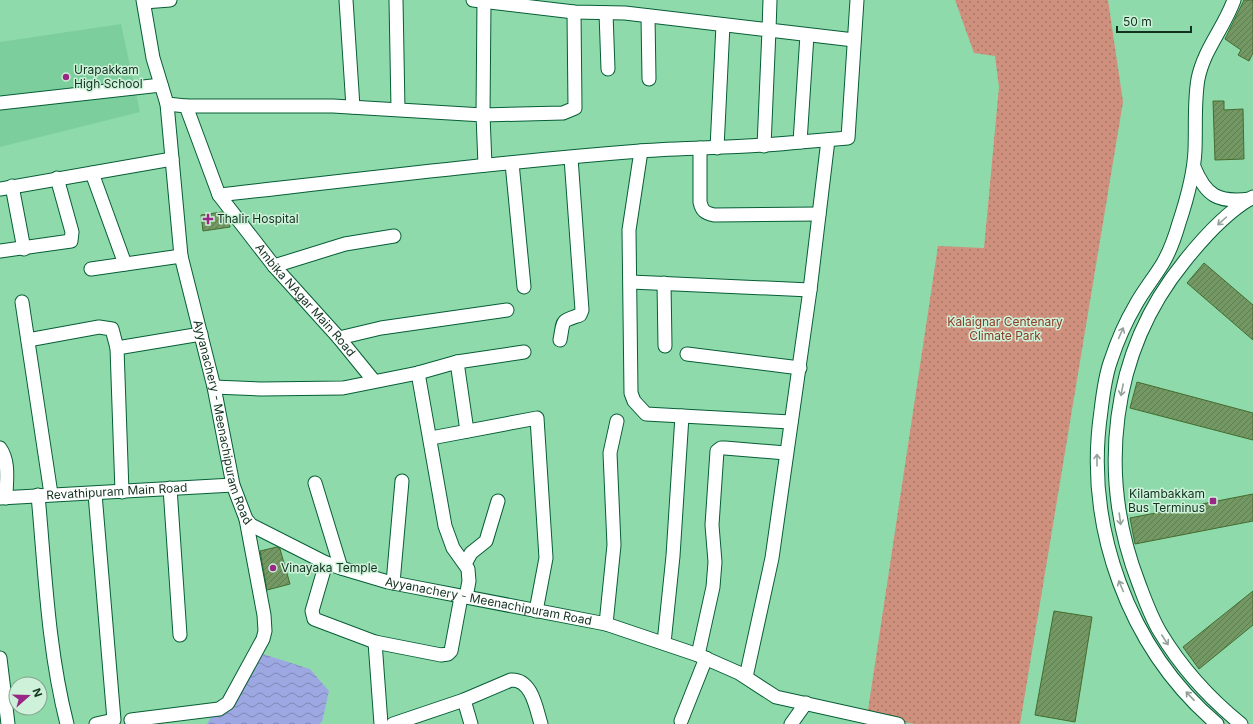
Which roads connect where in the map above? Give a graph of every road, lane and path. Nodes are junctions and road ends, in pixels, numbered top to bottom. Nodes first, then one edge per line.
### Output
1 (170, 0) edge
2 (346, 0) edge
3 (396, 0) edge
4 (478, 0) edge
5 (770, 0) edge
6 (857, 0) edge
7 (1234, 0) edge
8 (144, 1) edge
9 (574, 12) junction
10 (606, 13) junction
11 (648, 16) junction
12 (723, 25) junction
13 (769, 30) junction
14 (806, 36) junction
15 (854, 40) junction
16 (608, 69) dead end
17 (649, 78) dead end
18 (161, 85) junction
19 (0, 103) edge
20 (166, 104) junction
21 (186, 106) junction
22 (354, 107) junction
23 (398, 109) junction
24 (483, 115) junction
25 (828, 140) junction
26 (800, 142) junction
27 (764, 146) junction
28 (700, 148) junction
29 (717, 148) junction
30 (641, 151) junction
31 (571, 158) junction
32 (172, 159) junction
33 (512, 163) junction
34 (485, 165) junction
35 (1194, 167) junction
36 (92, 173) junction
37 (57, 178) junction
38 (6, 188) edge
39 (219, 195) junction
40 (1251, 198) edge
41 (819, 214) junction
42 (394, 236) dead end
43 (24, 249) junction
44 (0, 251) edge
45 (181, 256) junction
46 (126, 264) junction
47 (274, 266) junction
48 (92, 269) dead end
49 (631, 282) junction
50 (664, 283) junction
51 (524, 287) dead end
52 (810, 290) junction
53 (22, 302) dead end
54 (507, 310) dead end
55 (201, 334) junction
56 (339, 338) junction
57 (28, 340) junction
58 (560, 340) dead end
59 (665, 346) dead end
60 (117, 348) junction
61 (524, 352) dead end
62 (687, 354) dead end
63 (457, 362) junction
64 (800, 368) junction
65 (418, 373) junction
66 (374, 381) junction
67 (214, 387) junction
68 (682, 416) junction
69 (617, 421) dead end
70 (791, 422) junction
71 (467, 431) junction
72 (431, 438) junction
73 (0, 448) edge
74 (786, 454) junction
75 (402, 481) dead end
76 (315, 483) dead end
77 (233, 485) junction
78 (170, 488) junction
79 (122, 492) junction
80 (51, 494) junction
81 (95, 494) junction
82 (38, 495) junction
83 (3, 498) edge
84 (498, 501) dead end
85 (246, 519) junction
86 (326, 563) junction
87 (465, 564) junction
88 (341, 568) junction
89 (393, 583) junction
90 (464, 597) junction
91 (536, 611) junction
92 (606, 624) junction
93 (180, 635) dead end
94 (375, 642) junction
95 (664, 643) junction
96 (702, 656) junction
97 (0, 658) edge
98 (746, 677) junction
99 (464, 700) junction
100 (806, 703) junction
101 (114, 720) junction
102 (154, 720) edge
103 (681, 721) dead end
104 (131, 722) edge
105 (8, 724) edge
106 (67, 724) edge
107 (96, 724) edge
108 (381, 724) edge
109 (393, 724) edge
110 (472, 724) edge
111 (542, 724) edge
112 (791, 724) edge
113 (894, 724) edge
114 (1217, 724) edge
115 (1240, 724) edge

1 - 8 street
2 - 22 street
3 - 23 street
4 - 9 street
4 - 24 street
5 - 13 street
6 - 15 street
7 - 35 street
8 - 18 street, Ayyanachery - Meenachipuram Road
9 - 10 street
9 - 24 street
10 - 11 street
10 - 16 street
11 - 12 street
11 - 17 street
12 - 13 street
12 - 29 street
13 - 14 street
13 - 27 street
14 - 15 street
14 - 26 street
15 - 25 street
18 - 19 street
18 - 20 street, Ayyanachery - Meenachipuram Road
20 - 21 street
20 - 32 street, Ayyanachery - Meenachipuram Road
21 - 22 street
21 - 39 street, Ambika NAgar Main Road
22 - 23 street
23 - 24 street
24 - 34 street
25 - 26 street
25 - 41 street
26 - 27 street
27 - 29 street
28 - 29 street
28 - 30 street
28 - 41 street
30 - 31 street
30 - 49 street
31 - 33 street
31 - 58 street
32 - 36 street
32 - 45 street, Ayyanachery - Meenachipuram Road
33 - 34 street
33 - 51 street
34 - 39 street
35 - 40 street
114 -> 35 street
36 - 37 street
36 - 46 street
37 - 38 street
37 - 43 street
38 - 43 street
39 - 47 street, Ambika NAgar Main Road
40 -> 115 street
41 - 52 street
42 - 47 street
43 - 44 street
45 - 46 street
45 - 55 street, Ayyanachery - Meenachipuram Road
46 - 48 street
47 - 56 street, Ambika NAgar Main Road
49 - 50 street
49 - 68 street
50 - 52 street
50 - 59 street
52 - 64 street
53 - 57 street
54 - 56 street
55 - 60 street
55 - 67 street, Ayyanachery - Meenachipuram Road
56 - 66 street, Ambika NAgar Main Road
57 - 60 street
57 - 80 street
60 - 79 street
61 - 63 street
62 - 64 street
63 - 65 street
63 - 71 street
64 - 70 street
65 - 66 street
65 - 72 street
66 - 67 street
67 - 77 street, Ayyanachery - Meenachipuram Road
68 - 70 street
68 - 95 street
69 - 92 street
70 - 74 street
71 - 72 street
71 - 91 street
72 - 87 street
73 - 83 street
74 - 96 street
74 - 98 street
75 - 89 street
76 - 88 street
77 - 78 street, Revathipuram Main Road
77 - 85 street, Ayyanachery - Meenachipuram Road
78 - 79 street, Revathipuram Main Road
78 - 93 street
79 - 81 street, Revathipuram Main Road
80 - 81 street, Revathipuram Main Road
80 - 82 street, Revathipuram Main Road
81 - 101 street
82 - 83 street, Revathipuram Main Road
82 - 106 street
84 - 87 street
85 - 86 street, Ayyanachery - Meenachipuram Road
85 - 102 street
86 - 88 street, Ayyanachery - Meenachipuram Road
86 - 94 street
87 - 90 street
88 - 89 street, Ayyanachery - Meenachipuram Road
89 - 90 street, Ayyanachery - Meenachipuram Road
90 - 91 street, Ayyanachery - Meenachipuram Road
90 - 94 street
91 - 92 street, Ayyanachery - Meenachipuram Road
92 - 95 street, Ayyanachery - Meenachipuram Road
94 - 108 street
95 - 96 street, Ayyanachery - Meenachipuram Road
96 - 98 street, Ayyanachery - Meenachipuram Road
96 - 103 street
97 - 105 street
98 - 100 street, Ayyanachery - Meenachipuram Road
99 - 109 street
99 - 110 street
99 - 111 street
100 - 112 street
100 - 113 street, Ayyanachery - Meenachipuram Road
101 - 104 street
101 - 107 street
102 - 104 street

